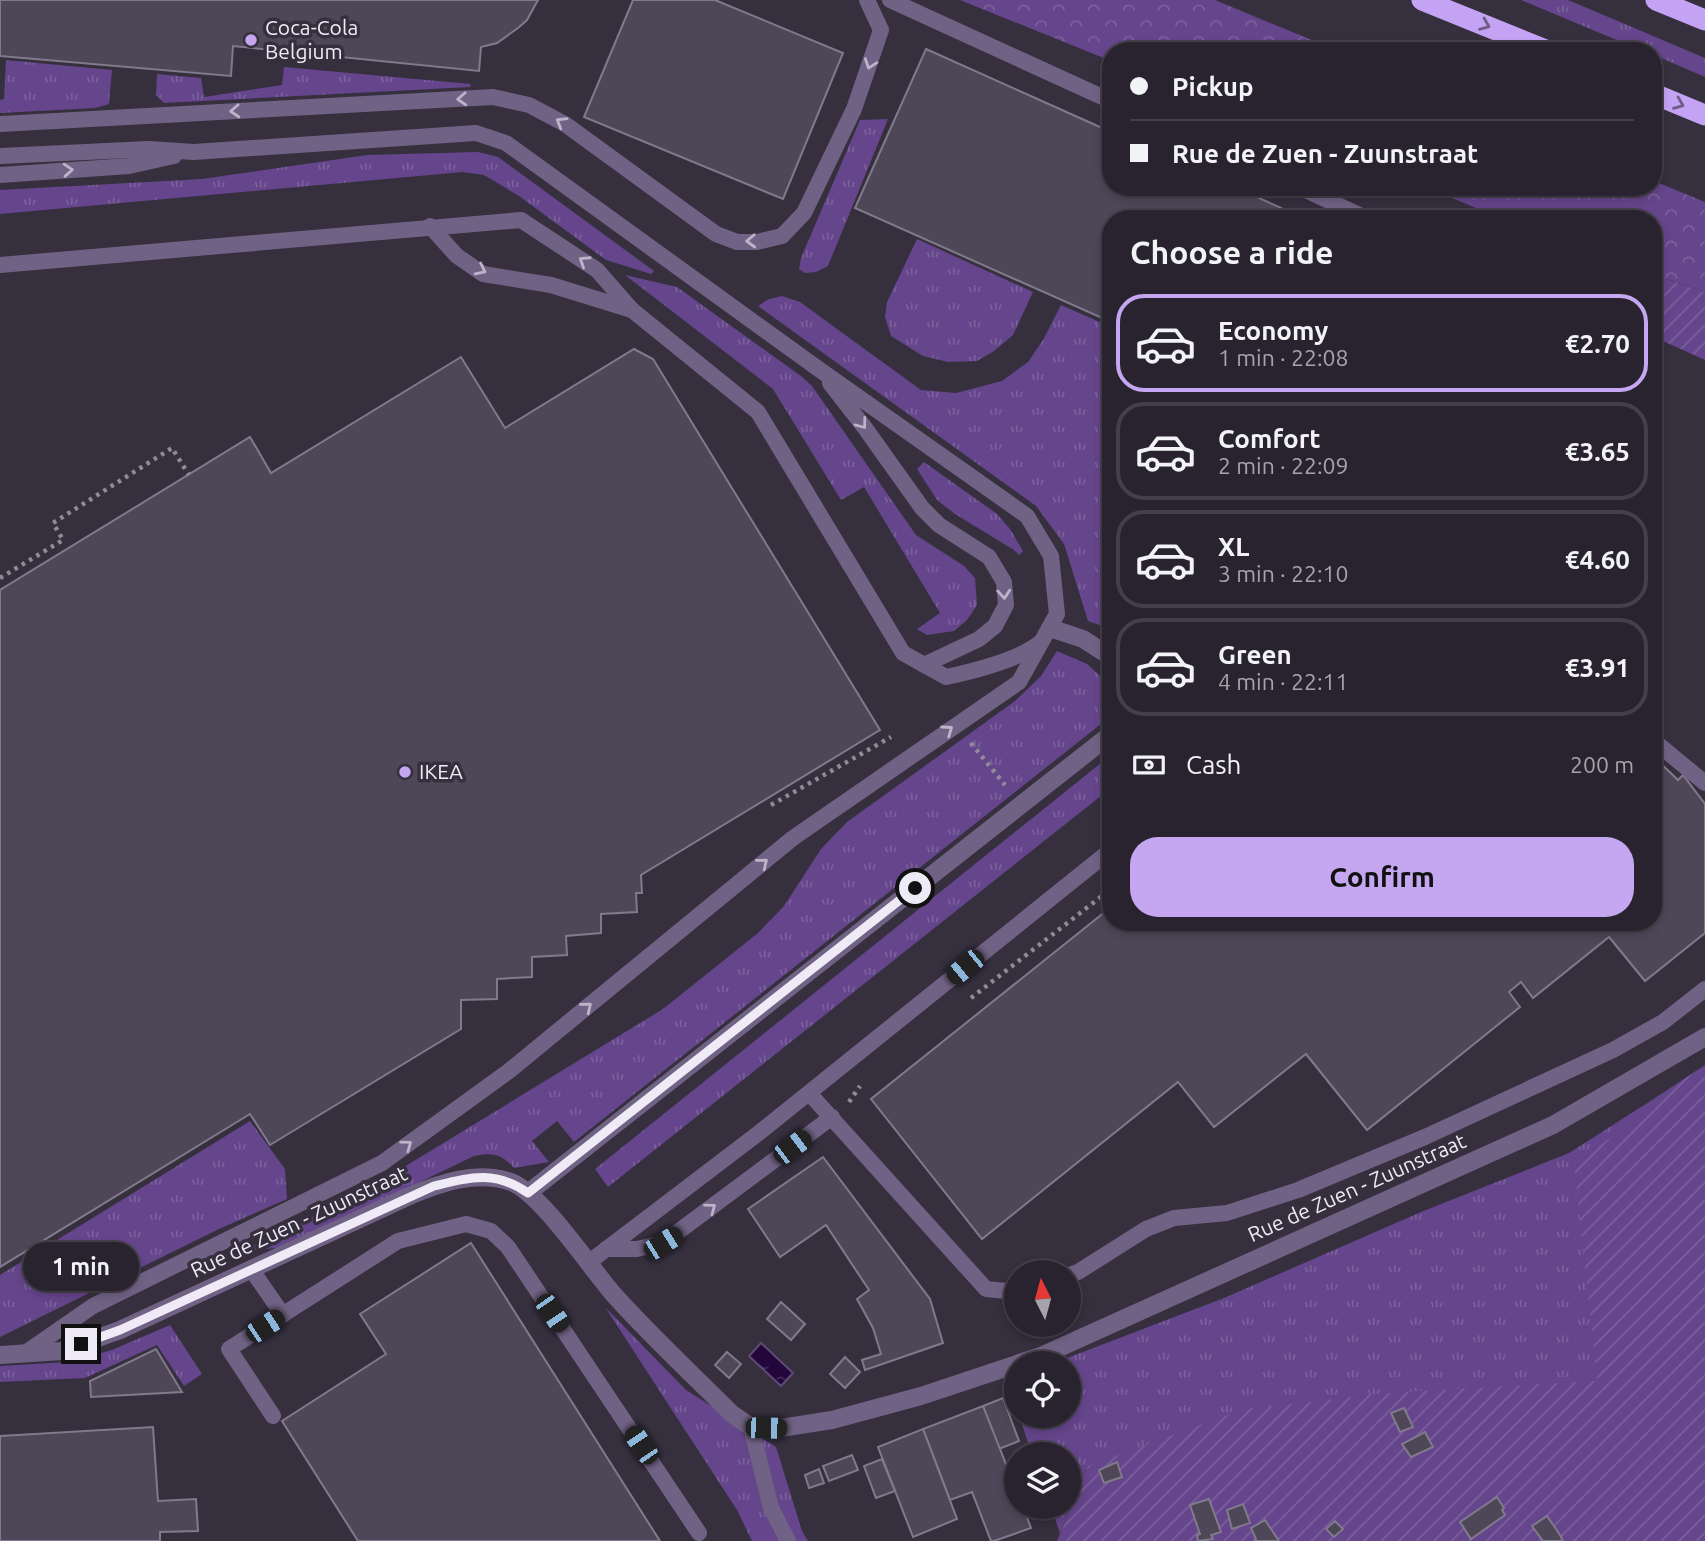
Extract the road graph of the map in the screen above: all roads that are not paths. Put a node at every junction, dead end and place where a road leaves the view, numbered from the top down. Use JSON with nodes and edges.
{"nodes":[{"id":1,"x":867,"y":0,"type":"edge"},
{"id":2,"x":890,"y":0,"type":"edge"},
{"id":3,"x":1422,"y":0,"type":"edge"},
{"id":4,"x":1656,"y":0,"type":"edge"},
{"id":5,"x":1705,"y":20,"type":"edge"},
{"id":6,"x":1526,"y":42,"type":"edge"},
{"id":7,"x":1102,"y":97,"type":"edge"},
{"id":8,"x":1662,"y":97,"type":"edge"},
{"id":9,"x":1705,"y":115,"type":"edge"},
{"id":10,"x":0,"y":124,"type":"edge"},
{"id":11,"x":194,"y":152,"type":"junction"},
{"id":12,"x":0,"y":156,"type":"edge"},
{"id":13,"x":0,"y":175,"type":"edge"},
{"id":14,"x":1318,"y":196,"type":"edge"},
{"id":15,"x":1349,"y":210,"type":"edge"},
{"id":16,"x":430,"y":226,"type":"junction"},
{"id":17,"x":0,"y":265,"type":"edge"},
{"id":18,"x":632,"y":310,"type":"junction"},
{"id":19,"x":820,"y":370,"type":"junction"},
{"id":20,"x":1047,"y":634,"type":"junction"},
{"id":21,"x":1102,"y":651,"type":"edge"},
{"id":22,"x":924,"y":665,"type":"junction"},
{"id":23,"x":1102,"y":741,"type":"edge"},
{"id":24,"x":1662,"y":748,"type":"edge"},
{"id":25,"x":1705,"y":783,"type":"edge"},
{"id":26,"x":1102,"y":857,"type":"edge"},
{"id":27,"x":1705,"y":989,"type":"edge"},
{"id":28,"x":1705,"y":1037,"type":"edge"},
{"id":29,"x":809,"y":1093,"type":"junction"},
{"id":30,"x":833,"y":1119,"type":"junction"},
{"id":31,"x":528,"y":1193,"type":"junction"},
{"id":32,"x":606,"y":1249,"type":"junction"},
{"id":33,"x":588,"y":1263,"type":"junction"},
{"id":34,"x":251,"y":1269,"type":"junction"},
{"id":35,"x":1082,"y":1269,"type":"edge"},
{"id":36,"x":1004,"y":1291,"type":"edge"},
{"id":37,"x":283,"y":1315,"type":"junction"},
{"id":38,"x":1052,"y":1351,"type":"edge"},
{"id":39,"x":25,"y":1353,"type":"junction"},
{"id":40,"x":0,"y":1354,"type":"edge"},
{"id":41,"x":1004,"y":1369,"type":"edge"},
{"id":42,"x":273,"y":1416,"type":"dead end"},
{"id":43,"x":751,"y":1427,"type":"junction"},
{"id":44,"x":699,"y":1533,"type":"dead end"},
{"id":45,"x":788,"y":1541,"type":"edge"}],
"edges":[{"from":1,"to":10,"type":"lane","one_way":true},
{"from":2,"to":7,"type":"lane"},
{"from":3,"to":6,"type":"highway","one_way":true},
{"from":4,"to":5,"type":"highway"},
{"from":8,"to":9,"type":"highway","one_way":true},
{"from":11,"to":12,"type":"lane"},
{"from":13,"to":11,"type":"lane","one_way":true},
{"from":11,"to":19,"type":"lane"},
{"from":14,"to":15,"type":"lane"},
{"from":16,"to":17,"type":"lane"},
{"from":16,"to":18,"type":"lane","one_way":true},
{"from":18,"to":16,"type":"lane","one_way":true},
{"from":18,"to":22,"type":"lane"},
{"from":19,"to":20,"type":"lane"},
{"from":19,"to":22,"type":"lane","one_way":true},
{"from":20,"to":21,"type":"street"},
{"from":20,"to":22,"type":"lane"},
{"from":39,"to":20,"type":"lane","one_way":true},
{"from":23,"to":31,"type":"street"},
{"from":24,"to":25,"type":"lane"},
{"from":26,"to":29,"type":"lane"},
{"from":27,"to":35,"type":"lane"},
{"from":28,"to":38,"type":"street","name":"Rue de Zuen - Zuunstraat"},
{"from":29,"to":30,"type":"lane"},
{"from":29,"to":32,"type":"lane"},
{"from":32,"to":30,"type":"lane","one_way":true},
{"from":30,"to":36,"type":"lane"},
{"from":31,"to":33,"type":"street","name":"Rue de Zuen - Zuunstraat"},
{"from":31,"to":34,"type":"street","name":"Rue de Zuen - Zuunstraat"},
{"from":32,"to":33,"type":"lane"},
{"from":33,"to":43,"type":"street","name":"Rue de Zuen - Zuunstraat"},
{"from":34,"to":37,"type":"lane"},
{"from":34,"to":39,"type":"street","name":"Rue de Zuen - Zuunstraat"},
{"from":37,"to":42,"type":"lane"},
{"from":37,"to":44,"type":"lane"},
{"from":39,"to":40,"type":"street","name":"Rue de Zuen - Zuunstraat"},
{"from":41,"to":43,"type":"street","name":"Rue de Zuen - Zuunstraat"},
{"from":43,"to":45,"type":"lane"}]}
